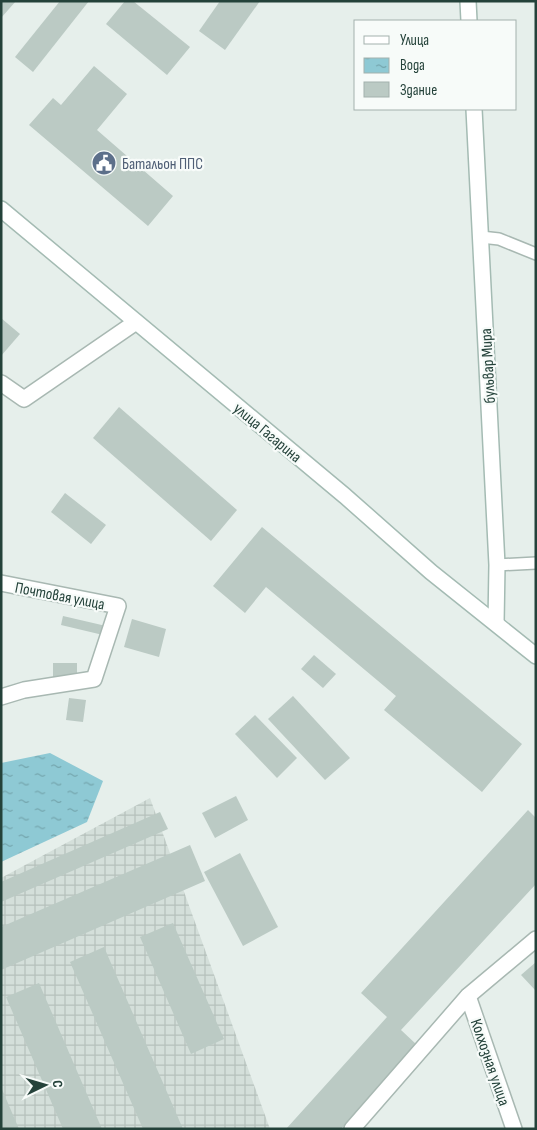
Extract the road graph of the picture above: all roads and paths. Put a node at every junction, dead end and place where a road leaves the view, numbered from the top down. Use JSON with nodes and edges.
{"nodes":[{"id":1,"x":468,"y":1,"type":"edge"},
{"id":2,"x":469,"y":20,"type":"edge"},
{"id":3,"x":474,"y":110,"type":"edge"},
{"id":4,"x":1,"y":209,"type":"edge"},
{"id":5,"x":481,"y":237,"type":"junction"},
{"id":6,"x":536,"y":254,"type":"edge"},
{"id":7,"x":136,"y":322,"type":"junction"},
{"id":8,"x":1,"y":384,"type":"edge"},
{"id":9,"x":536,"y":563,"type":"edge"},
{"id":10,"x":497,"y":566,"type":"junction"},
{"id":11,"x":1,"y":583,"type":"edge"},
{"id":12,"x":496,"y":623,"type":"junction"},
{"id":13,"x":536,"y":656,"type":"edge"},
{"id":14,"x":1,"y":697,"type":"edge"},
{"id":15,"x":536,"y":939,"type":"edge"},
{"id":16,"x":468,"y":996,"type":"junction"},
{"id":17,"x":352,"y":1129,"type":"edge"},
{"id":18,"x":514,"y":1129,"type":"edge"}],
"edges":[{"from":1,"to":2,"type":"main road"},
{"from":3,"to":5,"type":"main road","name":"бульвар Мира"},
{"from":4,"to":7,"type":"main road","name":"улица Гагарина"},
{"from":5,"to":6,"type":"lane"},
{"from":5,"to":10,"type":"main road","name":"бульвар Мира"},
{"from":7,"to":8,"type":"main road"},
{"from":7,"to":12,"type":"main road","name":"улица Гагарина"},
{"from":9,"to":10,"type":"lane"},
{"from":10,"to":12,"type":"main road","name":"бульвар Мира"},
{"from":11,"to":14,"type":"main road","name":"Почтовая улица"},
{"from":12,"to":13,"type":"main road","name":"улица Гагарина"},
{"from":15,"to":16,"type":"main road"},
{"from":16,"to":17,"type":"main road"},
{"from":16,"to":18,"type":"main road","name":"Колхозная улица"}]}
